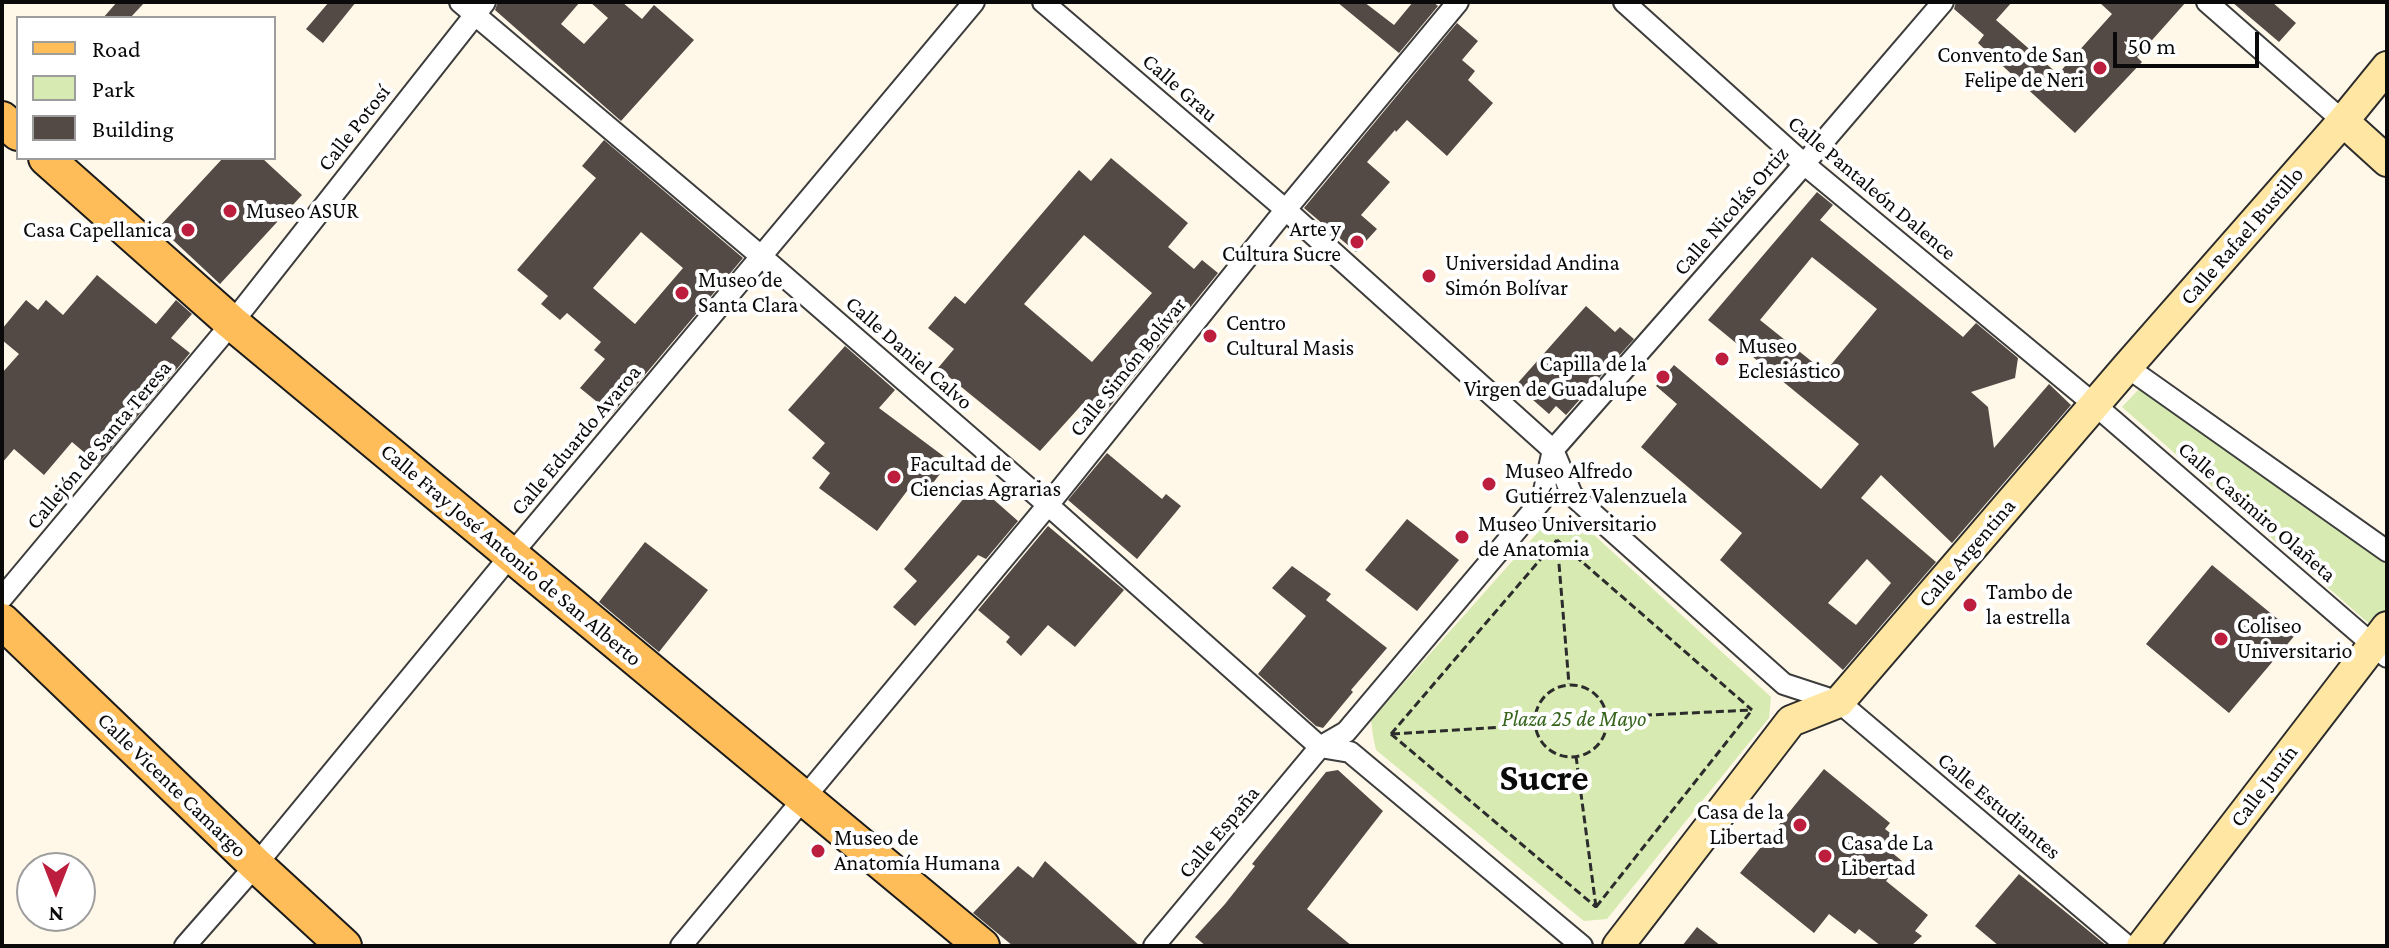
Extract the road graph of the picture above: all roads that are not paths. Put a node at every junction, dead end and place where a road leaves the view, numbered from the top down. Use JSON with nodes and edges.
{"nodes":[{"id":1,"x":974,"y":2,"type":"edge"},
{"id":2,"x":1043,"y":2,"type":"edge"},
{"id":3,"x":1458,"y":2,"type":"edge"},
{"id":4,"x":1624,"y":2,"type":"edge"},
{"id":5,"x":1943,"y":2,"type":"edge"},
{"id":6,"x":2207,"y":2,"type":"edge"},
{"id":7,"x":473,"y":6,"type":"edge"},
{"id":8,"x":2387,"y":67,"type":"edge"},
{"id":9,"x":2343,"y":121,"type":"junction"},
{"id":10,"x":48,"y":160,"type":"edge"},
{"id":11,"x":2387,"y":161,"type":"edge"},
{"id":12,"x":1804,"y":164,"type":"junction"},
{"id":13,"x":1286,"y":210,"type":"junction"},
{"id":14,"x":762,"y":257,"type":"junction"},
{"id":15,"x":232,"y":323,"type":"junction"},
{"id":16,"x":2127,"y":367,"type":"junction"},
{"id":17,"x":2095,"y":405,"type":"junction"},
{"id":18,"x":1553,"y":450,"type":"junction"},
{"id":19,"x":1048,"y":505,"type":"junction"},
{"id":20,"x":2387,"y":551,"type":"edge"},
{"id":21,"x":511,"y":555,"type":"junction"},
{"id":22,"x":2,"y":598,"type":"edge"},
{"id":23,"x":2,"y":621,"type":"edge"},
{"id":24,"x":2382,"y":643,"type":"edge"},
{"id":25,"x":1839,"y":702,"type":"junction"},
{"id":26,"x":1320,"y":747,"type":"junction"},
{"id":27,"x":805,"y":799,"type":"junction"},
{"id":28,"x":256,"y":865,"type":"junction"},
{"id":29,"x":185,"y":946,"type":"edge"},
{"id":30,"x":344,"y":946,"type":"edge"},
{"id":31,"x":681,"y":946,"type":"edge"},
{"id":32,"x":982,"y":946,"type":"edge"},
{"id":33,"x":1154,"y":946,"type":"edge"},
{"id":34,"x":1582,"y":946,"type":"edge"},
{"id":35,"x":1618,"y":946,"type":"edge"},
{"id":36,"x":2127,"y":946,"type":"edge"},
{"id":37,"x":2142,"y":946,"type":"edge"}],
"edges":[{"from":1,"to":14,"type":"street","name":"Calle Eduardo Avaroa"},
{"from":2,"to":13,"type":"street","name":"Calle Grau"},
{"from":3,"to":13,"type":"street","name":"Calle Simón Bolívar"},
{"from":4,"to":12,"type":"street","name":"Calle Pantaleón Dalence"},
{"from":5,"to":12,"type":"street","name":"Calle Nicolás Ortiz"},
{"from":6,"to":9,"type":"street"},
{"from":7,"to":14,"type":"street","name":"Calle Daniel Calvo"},
{"from":7,"to":15,"type":"street","name":"Calle Potosí"},
{"from":8,"to":9,"type":"main road","name":"Calle Rafael Bustillo"},
{"from":9,"to":11,"type":"main road"},
{"from":9,"to":16,"type":"main road","name":"Calle Rafael Bustillo"},
{"from":10,"to":15,"type":"main road","name":"Calle Fray José Antonio de San Alberto"},
{"from":12,"to":17,"type":"street","name":"Calle Pantaleón Dalence"},
{"from":12,"to":18,"type":"street","name":"Calle Nicolás Ortiz"},
{"from":13,"to":18,"type":"street","name":"Calle Grau"},
{"from":13,"to":19,"type":"street","name":"Calle Simón Bolívar"},
{"from":14,"to":19,"type":"street","name":"Calle Daniel Calvo"},
{"from":14,"to":21,"type":"street","name":"Calle Eduardo Avaroa"},
{"from":15,"to":21,"type":"main road","name":"Calle Fray José Antonio de San Alberto"},
{"from":15,"to":22,"type":"street","name":"Callejón de Santa Teresa"},
{"from":16,"to":17,"type":"main road","name":"Calle Rafael Bustillo"},
{"from":16,"to":20,"type":"street","name":"Calle Casimiro Olañeta"},
{"from":17,"to":24,"type":"street","name":"Calle Casimiro Olañeta"},
{"from":17,"to":25,"type":"main road","name":"Calle Argentina"},
{"from":18,"to":25,"type":"street"},
{"from":18,"to":26,"type":"street"},
{"from":19,"to":26,"type":"street","name":"Calle Daniel Calvo"},
{"from":19,"to":27,"type":"street","name":"Calle Simón Bolívar"},
{"from":21,"to":27,"type":"main road","name":"Calle Fray José Antonio de San Alberto"},
{"from":21,"to":28,"type":"street","name":"Calle Eduardo Avaroa"},
{"from":23,"to":28,"type":"main road","name":"Calle Vicente Camargo"},
{"from":24,"to":37,"type":"main road","name":"Calle Junín"},
{"from":25,"to":35,"type":"main road"},
{"from":25,"to":36,"type":"street","name":"Calle Estudiantes"},
{"from":26,"to":33,"type":"street","name":"Calle España"},
{"from":26,"to":34,"type":"street"},
{"from":27,"to":31,"type":"street","name":"Calle Simón Bolívar"},
{"from":27,"to":32,"type":"main road","name":"Calle Fray José Antonio de San Alberto"},
{"from":28,"to":29,"type":"street","name":"Calle Eduardo Avaroa"},
{"from":28,"to":30,"type":"main road","name":"Calle Vicente Camargo"}]}
